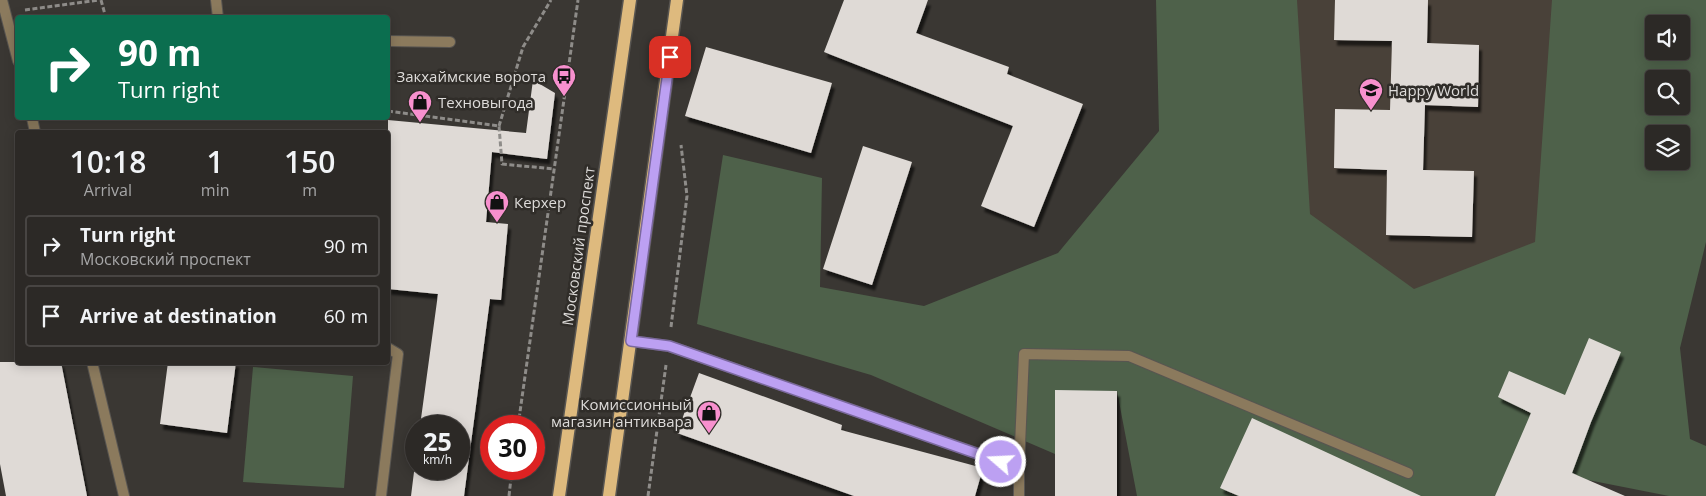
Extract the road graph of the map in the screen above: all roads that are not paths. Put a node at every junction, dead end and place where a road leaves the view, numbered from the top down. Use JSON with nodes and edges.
{"nodes":[{"id":1,"x":2,"y":0,"type":"edge"},
{"id":2,"x":216,"y":0,"type":"edge"},
{"id":3,"x":630,"y":0,"type":"edge"},
{"id":4,"x":677,"y":0,"type":"edge"},
{"id":5,"x":218,"y":15,"type":"edge"},
{"id":6,"x":390,"y":41,"type":"edge"},
{"id":7,"x":450,"y":42,"type":"dead end"},
{"id":8,"x":15,"y":50,"type":"edge"},
{"id":9,"x":631,"y":341,"type":"junction"},
{"id":10,"x":390,"y":349,"type":"edge"},
{"id":11,"x":93,"y":365,"type":"edge"},
{"id":12,"x":1019,"y":468,"type":"junction"},
{"id":13,"x":1408,"y":474,"type":"dead end"},
{"id":14,"x":124,"y":496,"type":"edge"},
{"id":15,"x":381,"y":496,"type":"edge"},
{"id":16,"x":560,"y":496,"type":"edge"},
{"id":17,"x":609,"y":496,"type":"edge"},
{"id":18,"x":1019,"y":496,"type":"edge"}],
"edges":[{"from":1,"to":8,"type":"street"},
{"from":2,"to":5,"type":"street"},
{"from":3,"to":16,"type":"main road","name":"Московский проспект"},
{"from":4,"to":9,"type":"main road"},
{"from":6,"to":7,"type":"street"},
{"from":9,"to":12,"type":"street"},
{"from":9,"to":17,"type":"main road"},
{"from":10,"to":15,"type":"street"},
{"from":11,"to":14,"type":"street"},
{"from":12,"to":13,"type":"street"},
{"from":12,"to":18,"type":"street"}]}
